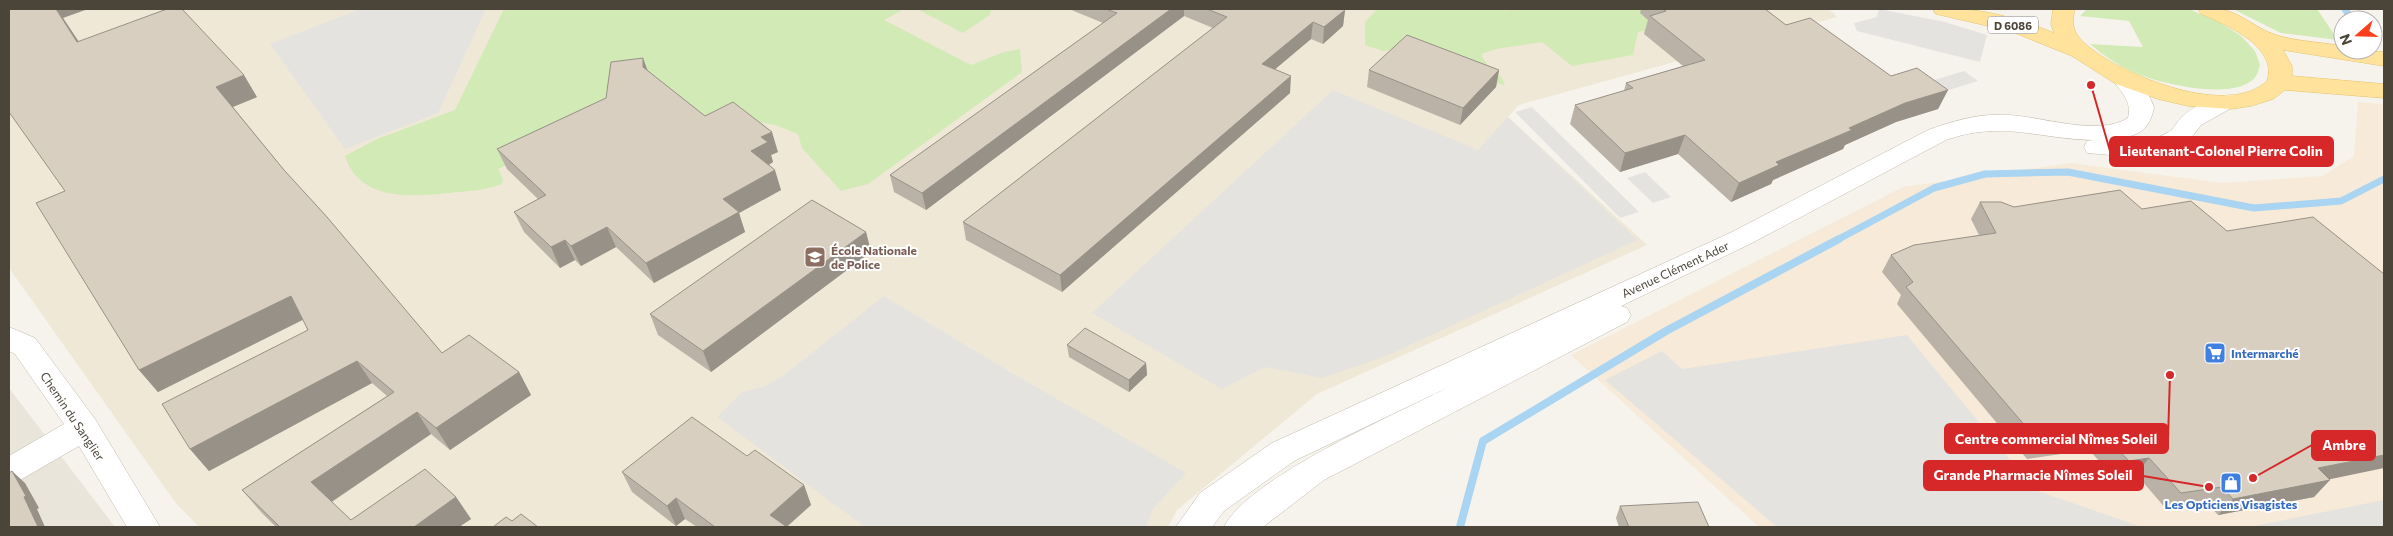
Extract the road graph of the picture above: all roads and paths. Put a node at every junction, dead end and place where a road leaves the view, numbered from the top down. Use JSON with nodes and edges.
{"nodes":[{"id":1,"x":1944,"y":9,"type":"edge"},
{"id":2,"x":2064,"y":9,"type":"edge"},
{"id":3,"x":2209,"y":9,"type":"edge"},
{"id":4,"x":2258,"y":36,"type":"junction"},
{"id":5,"x":2079,"y":51,"type":"junction"},
{"id":6,"x":2384,"y":59,"type":"edge"},
{"id":7,"x":2124,"y":79,"type":"junction"},
{"id":8,"x":2279,"y":82,"type":"junction"},
{"id":9,"x":2384,"y":92,"type":"edge"},
{"id":10,"x":2227,"y":101,"type":"junction"},
{"id":11,"x":9,"y":338,"type":"edge"},
{"id":12,"x":84,"y":428,"type":"junction"},
{"id":13,"x":9,"y":471,"type":"edge"},
{"id":14,"x":144,"y":527,"type":"edge"},
{"id":15,"x":1193,"y":527,"type":"edge"},
{"id":16,"x":1241,"y":527,"type":"edge"}],
"edges":[{"from":1,"to":5,"type":"main road","number":"D 6086"},
{"from":2,"to":5,"type":"main road"},
{"from":3,"to":4,"type":"main road"},
{"from":4,"to":6,"type":"main road"},
{"from":4,"to":8,"type":"main road"},
{"from":5,"to":7,"type":"main road"},
{"from":7,"to":10,"type":"main road"},
{"from":7,"to":15,"type":"street","name":"Avenue Clément Ader"},
{"from":8,"to":9,"type":"main road"},
{"from":8,"to":10,"type":"main road"},
{"from":10,"to":16,"type":"street","name":"Avenue Clément Ader"},
{"from":11,"to":12,"type":"street","name":"Chemin du Sanglier"},
{"from":12,"to":13,"type":"street"},
{"from":12,"to":14,"type":"street","name":"Chemin du Sanglier"}]}
